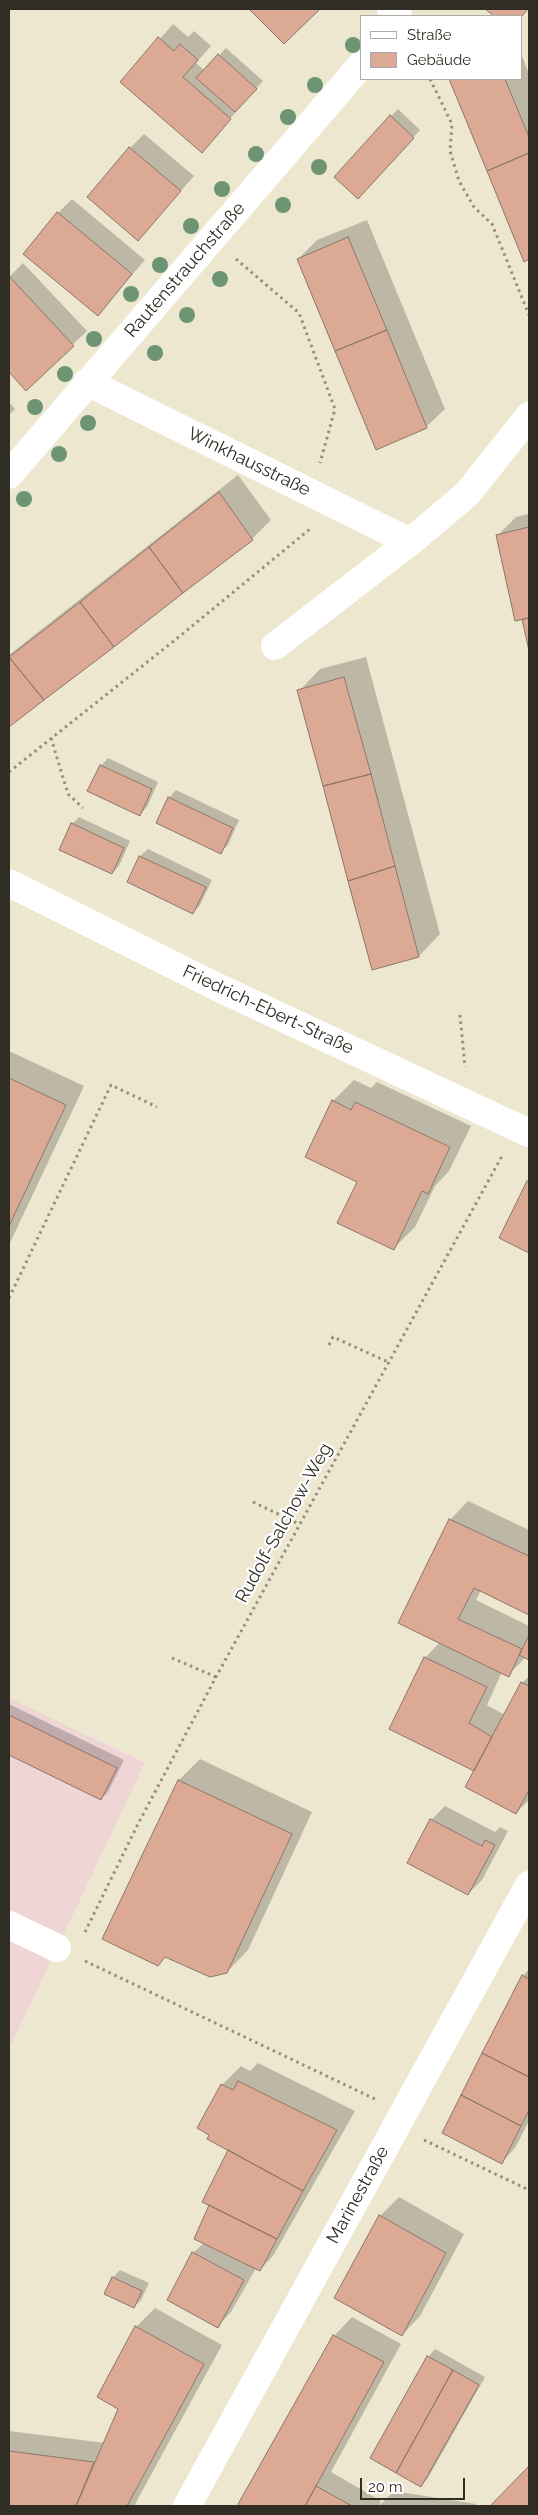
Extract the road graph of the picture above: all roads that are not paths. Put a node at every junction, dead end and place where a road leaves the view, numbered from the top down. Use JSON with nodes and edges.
{"nodes":[{"id":1,"x":360,"y":66,"type":"edge"},
{"id":2,"x":87,"y":382,"type":"junction"},
{"id":3,"x":529,"y":416,"type":"edge"},
{"id":4,"x":9,"y":475,"type":"edge"},
{"id":5,"x":410,"y":542,"type":"junction"},
{"id":6,"x":275,"y":646,"type":"dead end"},
{"id":7,"x":9,"y":883,"type":"edge"},
{"id":8,"x":524,"y":1130,"type":"edge"},
{"id":9,"x":529,"y":1885,"type":"edge"},
{"id":10,"x":9,"y":1925,"type":"edge"},
{"id":11,"x":66,"y":1952,"type":"road end"},
{"id":12,"x":187,"y":2506,"type":"edge"}],
"edges":[{"from":1,"to":2,"type":"street","name":"Rautenstrauchstraße"},
{"from":2,"to":4,"type":"street","name":"Rautenstrauchstraße"},
{"from":2,"to":5,"type":"street","name":"Winkhausstraße"},
{"from":3,"to":5,"type":"street"},
{"from":5,"to":6,"type":"street"},
{"from":7,"to":8,"type":"street","name":"Friedrich-Ebert-Straße"},
{"from":9,"to":12,"type":"street","name":"Marinestraße"},
{"from":10,"to":11,"type":"street"}]}
